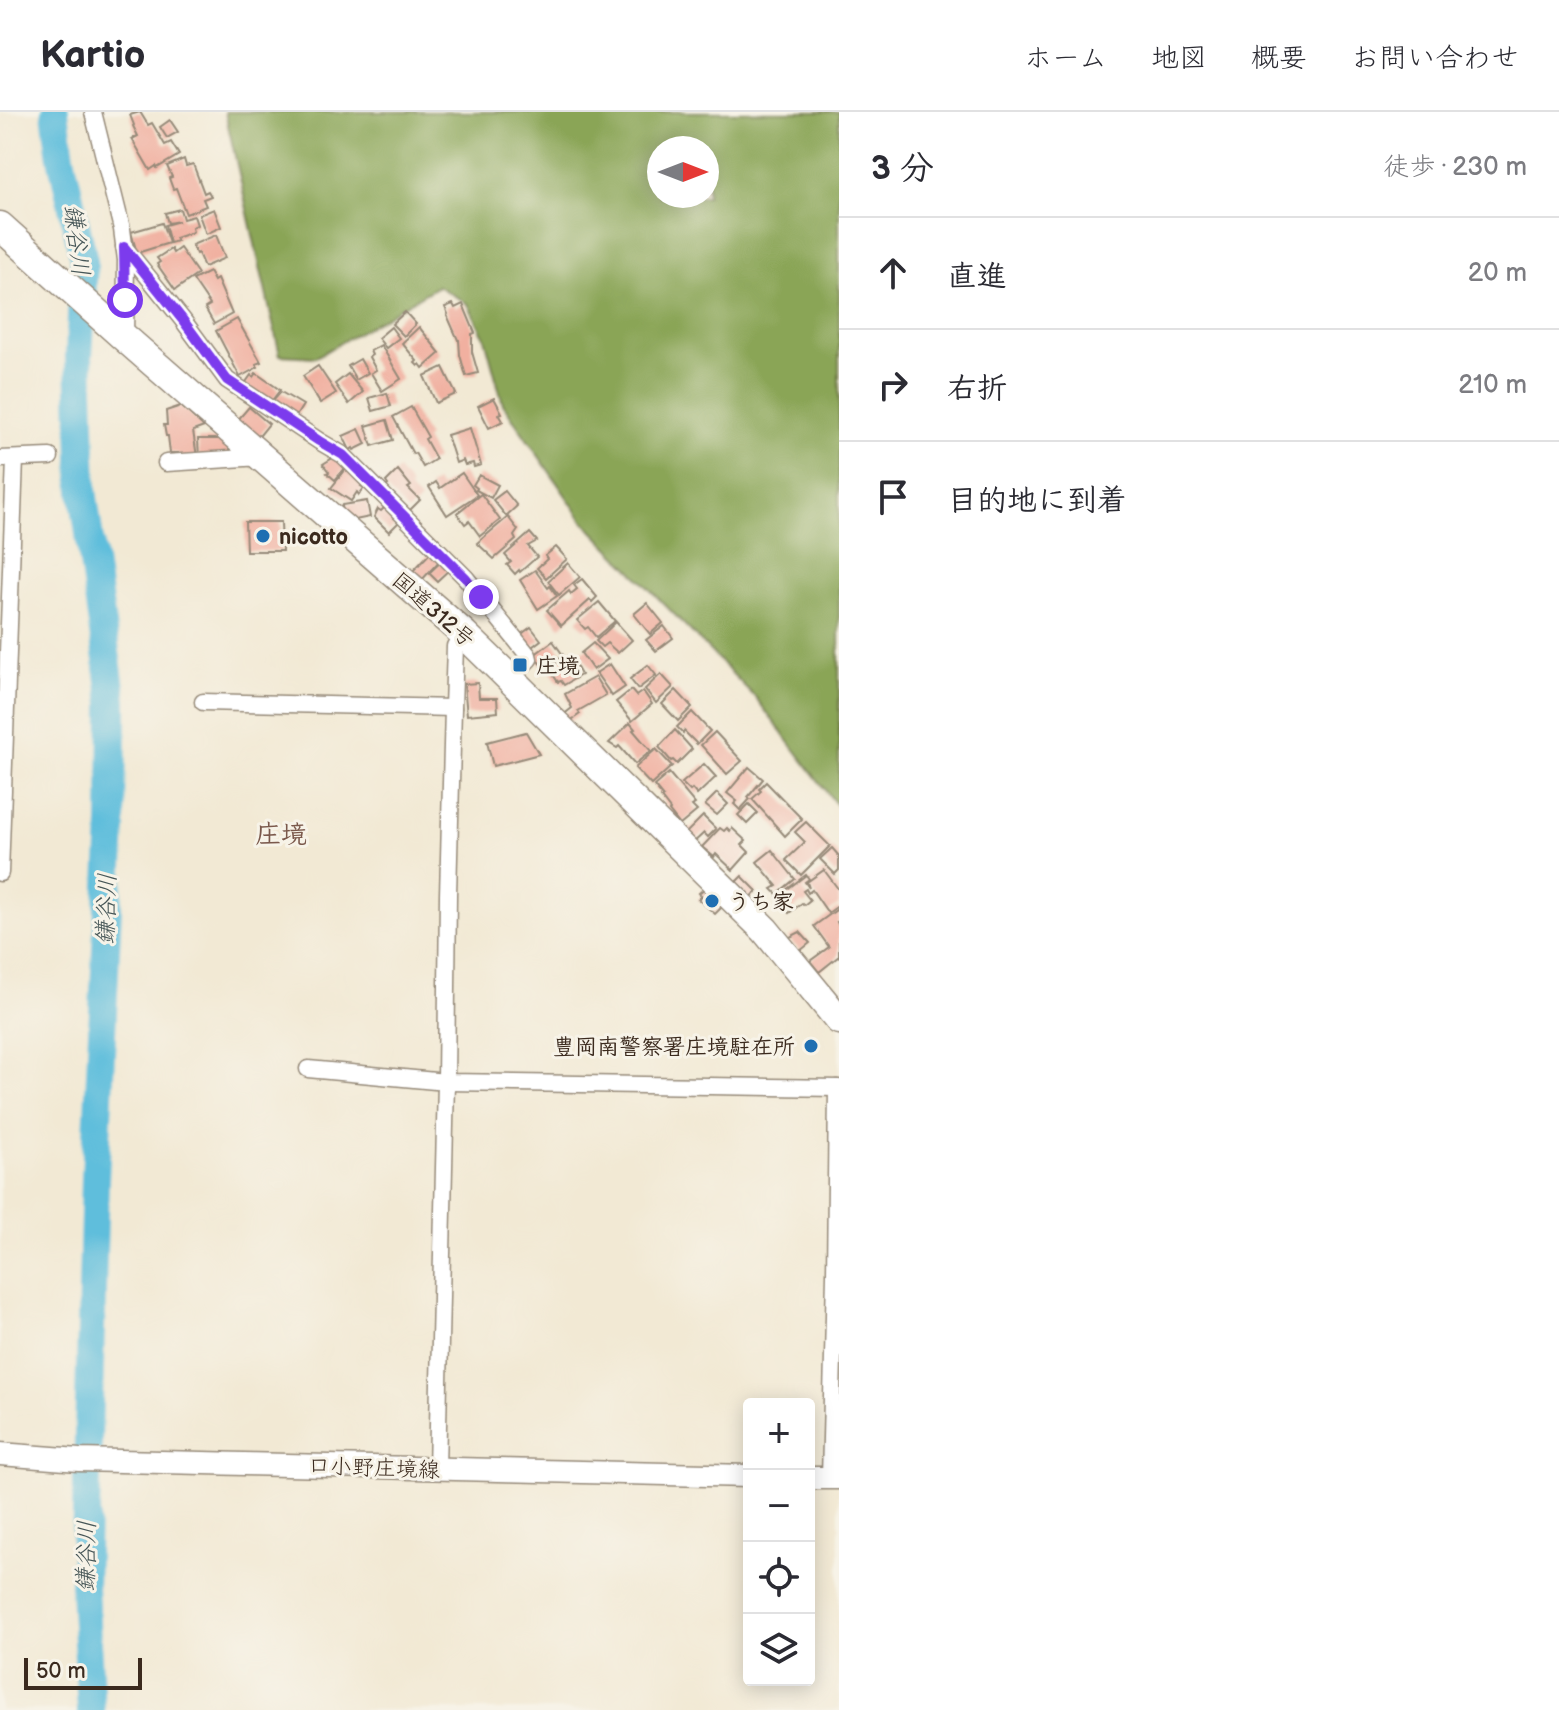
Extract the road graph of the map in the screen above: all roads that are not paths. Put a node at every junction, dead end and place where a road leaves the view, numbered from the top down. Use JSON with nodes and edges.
{"nodes":[{"id":1,"x":93,"y":112,"type":"edge"},
{"id":2,"x":0,"y":226,"type":"edge"},
{"id":3,"x":124,"y":247,"type":"junction"},
{"id":4,"x":121,"y":334,"type":"junction"},
{"id":5,"x":50,"y":457,"type":"dead end"},
{"id":6,"x":261,"y":457,"type":"junction"},
{"id":7,"x":7,"y":459,"type":"edge"},
{"id":8,"x":166,"y":463,"type":"dead end"},
{"id":9,"x":464,"y":634,"type":"junction"},
{"id":10,"x":510,"y":678,"type":"junction"},
{"id":11,"x":203,"y":702,"type":"dead end"},
{"id":12,"x":453,"y":708,"type":"junction"},
{"id":13,"x":0,"y":873,"type":"edge"},
{"id":14,"x":837,"y":1016,"type":"edge"},
{"id":15,"x":308,"y":1069,"type":"dead end"},
{"id":16,"x":446,"y":1082,"type":"junction"},
{"id":17,"x":838,"y":1088,"type":"edge"},
{"id":18,"x":0,"y":1454,"type":"edge"},
{"id":19,"x":437,"y":1469,"type":"junction"},
{"id":20,"x":743,"y":1476,"type":"edge"},
{"id":21,"x":826,"y":1478,"type":"edge"}],
"edges":[{"from":1,"to":3,"type":"street"},
{"from":2,"to":4,"type":"highway","name":"国道312号"},
{"from":3,"to":4,"type":"street"},
{"from":3,"to":10,"type":"street"},
{"from":4,"to":6,"type":"highway","name":"国道312号"},
{"from":5,"to":7,"type":"street"},
{"from":6,"to":8,"type":"street"},
{"from":6,"to":9,"type":"highway","name":"国道312号"},
{"from":7,"to":13,"type":"street"},
{"from":9,"to":10,"type":"highway","name":"国道312号"},
{"from":9,"to":12,"type":"street"},
{"from":10,"to":14,"type":"highway","name":"国道312号"},
{"from":11,"to":12,"type":"street"},
{"from":12,"to":16,"type":"street"},
{"from":15,"to":16,"type":"street"},
{"from":16,"to":17,"type":"street"},
{"from":16,"to":19,"type":"street"},
{"from":17,"to":21,"type":"street"},
{"from":18,"to":19,"type":"main road","name":"口小野庄境線"},
{"from":19,"to":20,"type":"main road","name":"口小野庄境線"}]}
